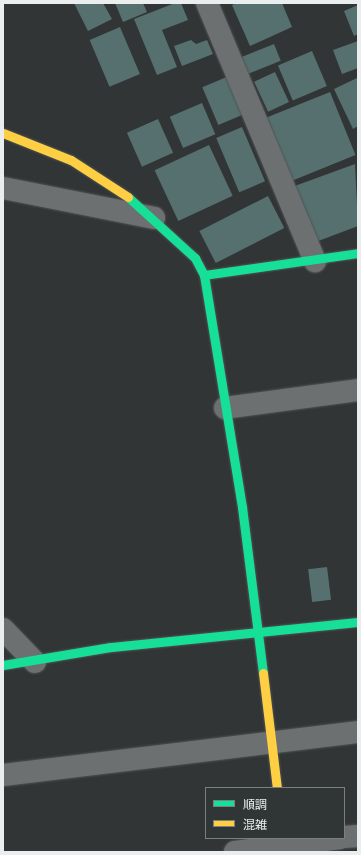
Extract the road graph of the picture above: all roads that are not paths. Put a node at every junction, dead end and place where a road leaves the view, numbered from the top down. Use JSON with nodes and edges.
{"nodes":[{"id":1,"x":207,"y":3,"type":"edge"},
{"id":2,"x":3,"y":133,"type":"edge"},
{"id":3,"x":3,"y":188,"type":"edge"},
{"id":4,"x":154,"y":218,"type":"junction"},
{"id":5,"x":358,"y":253,"type":"edge"},
{"id":6,"x":315,"y":261,"type":"junction"},
{"id":7,"x":204,"y":275,"type":"junction"},
{"id":8,"x":358,"y":390,"type":"edge"},
{"id":9,"x":225,"y":408,"type":"junction"},
{"id":10,"x":358,"y":622,"type":"edge"},
{"id":11,"x":3,"y":629,"type":"edge"},
{"id":12,"x":258,"y":634,"type":"junction"},
{"id":13,"x":35,"y":662,"type":"junction"},
{"id":14,"x":3,"y":665,"type":"edge"},
{"id":15,"x":358,"y":732,"type":"edge"},
{"id":16,"x":272,"y":741,"type":"junction"},
{"id":17,"x":3,"y":775,"type":"edge"},
{"id":18,"x":277,"y":787,"type":"edge"},
{"id":19,"x":358,"y":836,"type":"edge"},
{"id":20,"x":345,"y":837,"type":"edge"},
{"id":21,"x":332,"y":839,"type":"edge"},
{"id":22,"x":284,"y":845,"type":"edge"},
{"id":23,"x":235,"y":852,"type":"edge"}],
"edges":[{"from":1,"to":6,"type":"street"},
{"from":2,"to":4,"type":"street"},
{"from":3,"to":4,"type":"street"},
{"from":4,"to":7,"type":"street"},
{"from":5,"to":6,"type":"street"},
{"from":6,"to":7,"type":"street"},
{"from":7,"to":9,"type":"street"},
{"from":8,"to":9,"type":"street"},
{"from":9,"to":12,"type":"street"},
{"from":10,"to":12,"type":"street"},
{"from":11,"to":13,"type":"street"},
{"from":12,"to":13,"type":"street"},
{"from":12,"to":16,"type":"street"},
{"from":13,"to":14,"type":"street"},
{"from":15,"to":16,"type":"street"},
{"from":16,"to":17,"type":"street"},
{"from":16,"to":18,"type":"street"},
{"from":19,"to":20,"type":"street"},
{"from":21,"to":22,"type":"street"},
{"from":22,"to":23,"type":"street"}]}
